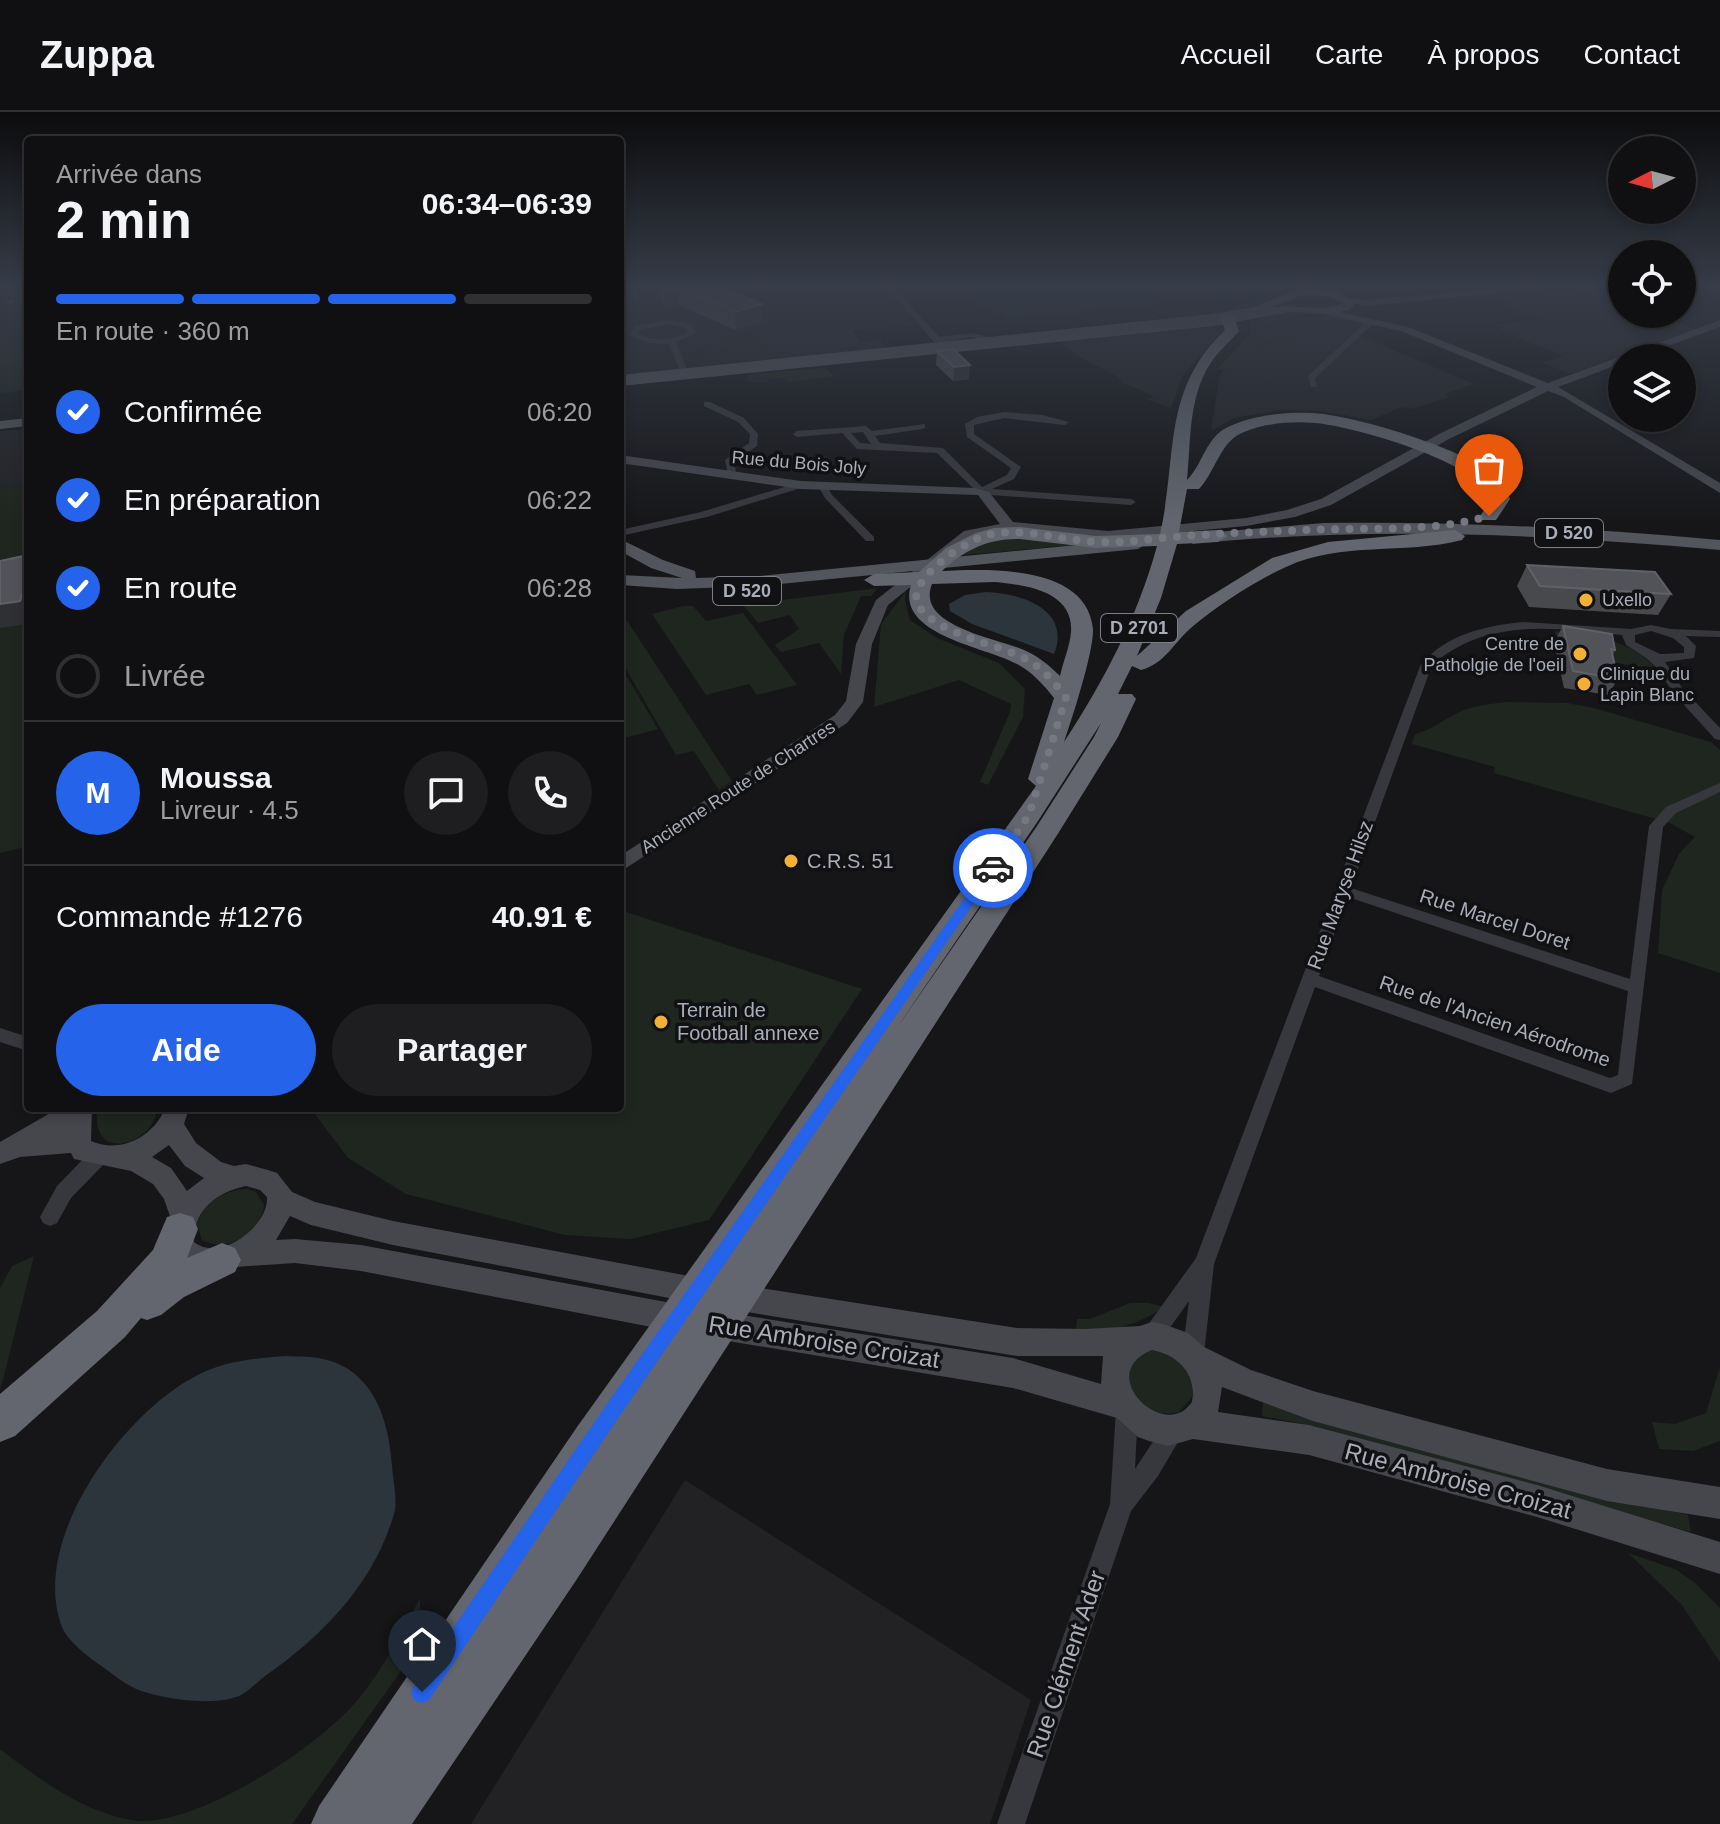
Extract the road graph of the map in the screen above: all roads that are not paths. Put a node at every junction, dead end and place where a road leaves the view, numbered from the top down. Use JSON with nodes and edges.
{"nodes":[{"id":1,"x":676,"y":365,"type":"edge"},
{"id":2,"x":771,"y":365,"type":"edge"},
{"id":3,"x":1202,"y":365,"type":"edge"},
{"id":4,"x":1212,"y":365,"type":"edge"},
{"id":5,"x":1325,"y":365,"type":"edge"},
{"id":6,"x":1492,"y":365,"type":"edge"},
{"id":7,"x":1606,"y":365,"type":"edge"},
{"id":8,"x":679,"y":374,"type":"junction"},
{"id":9,"x":624,"y":381,"type":"edge"},
{"id":10,"x":1314,"y":385,"type":"dead end"},
{"id":11,"x":1547,"y":388,"type":"junction"},
{"id":12,"x":707,"y":404,"type":"dead end"},
{"id":13,"x":1065,"y":422,"type":"dead end"},
{"id":14,"x":24,"y":424,"type":"edge"},
{"id":15,"x":0,"y":426,"type":"edge"},
{"id":16,"x":922,"y":426,"type":"dead end"},
{"id":17,"x":845,"y":431,"type":"junction"},
{"id":18,"x":797,"y":434,"type":"dead end"},
{"id":19,"x":870,"y":434,"type":"junction"},
{"id":20,"x":884,"y":447,"type":"junction"},
{"id":21,"x":624,"y":460,"type":"edge"},
{"id":22,"x":733,"y":476,"type":"junction"},
{"id":23,"x":1714,"y":480,"type":"edge"},
{"id":24,"x":801,"y":485,"type":"junction"},
{"id":25,"x":1193,"y":485,"type":"junction"},
{"id":26,"x":823,"y":486,"type":"junction"},
{"id":27,"x":1720,"y":489,"type":"edge"},
{"id":28,"x":982,"y":492,"type":"junction"},
{"id":29,"x":1131,"y":502,"type":"dead end"},
{"id":30,"x":1489,"y":516,"type":"junction"},
{"id":31,"x":1008,"y":525,"type":"junction"},
{"id":32,"x":1418,"y":528,"type":"junction"},
{"id":33,"x":1720,"y":530,"type":"edge"},
{"id":34,"x":624,"y":532,"type":"edge"},
{"id":35,"x":1217,"y":535,"type":"junction"},
{"id":36,"x":1455,"y":536,"type":"junction"},
{"id":37,"x":870,"y":539,"type":"dead end"},
{"id":38,"x":1573,"y":541,"type":"junction"},
{"id":39,"x":1130,"y":543,"type":"junction"},
{"id":40,"x":1720,"y":545,"type":"edge"},
{"id":41,"x":624,"y":546,"type":"edge"},
{"id":42,"x":1720,"y":552,"type":"edge"},
{"id":43,"x":1720,"y":560,"type":"edge"},
{"id":44,"x":963,"y":569,"type":"junction"},
{"id":45,"x":879,"y":575,"type":"junction"},
{"id":46,"x":624,"y":580,"type":"edge"},
{"id":47,"x":760,"y":581,"type":"junction"},
{"id":48,"x":624,"y":589,"type":"edge"},
{"id":49,"x":1564,"y":627,"type":"junction"},
{"id":50,"x":1631,"y":632,"type":"junction"},
{"id":51,"x":1669,"y":632,"type":"junction"},
{"id":52,"x":1720,"y":636,"type":"edge"},
{"id":53,"x":1635,"y":647,"type":"junction"},
{"id":54,"x":1687,"y":652,"type":"junction"},
{"id":55,"x":1650,"y":655,"type":"junction"},
{"id":56,"x":1141,"y":663,"type":"junction"},
{"id":57,"x":1685,"y":697,"type":"junction"},
{"id":58,"x":1066,"y":698,"type":"junction"},
{"id":59,"x":1720,"y":736,"type":"edge"},
{"id":60,"x":1720,"y":787,"type":"edge"},
{"id":61,"x":1029,"y":815,"type":"junction"},
{"id":62,"x":624,"y":862,"type":"edge"},
{"id":63,"x":1342,"y":890,"type":"junction"},
{"id":64,"x":1309,"y":979,"type":"junction"},
{"id":65,"x":1635,"y":987,"type":"junction"},
{"id":66,"x":0,"y":1035,"type":"edge"},
{"id":67,"x":24,"y":1043,"type":"edge"},
{"id":68,"x":73,"y":1112,"type":"edge"},
{"id":69,"x":82,"y":1112,"type":"edge"},
{"id":70,"x":176,"y":1114,"type":"edge"},
{"id":71,"x":10,"y":1149,"type":"edge"},
{"id":72,"x":99,"y":1152,"type":"junction"},
{"id":73,"x":232,"y":1177,"type":"junction"},
{"id":74,"x":281,"y":1199,"type":"junction"},
{"id":75,"x":50,"y":1217,"type":"dead end"},
{"id":76,"x":181,"y":1223,"type":"junction"},
{"id":77,"x":230,"y":1257,"type":"junction"},
{"id":78,"x":1204,"y":1264,"type":"junction"},
{"id":79,"x":111,"y":1324,"type":"junction"},
{"id":80,"x":1144,"y":1337,"type":"junction"},
{"id":81,"x":1195,"y":1356,"type":"junction"},
{"id":82,"x":1125,"y":1407,"type":"junction"},
{"id":83,"x":0,"y":1421,"type":"edge"},
{"id":84,"x":1183,"y":1427,"type":"junction"},
{"id":85,"x":1720,"y":1503,"type":"edge"},
{"id":86,"x":1122,"y":1504,"type":"junction"},
{"id":87,"x":1720,"y":1558,"type":"edge"},
{"id":88,"x":444,"y":1732,"type":"junction"},
{"id":89,"x":337,"y":1824,"type":"edge"},
{"id":90,"x":382,"y":1824,"type":"edge"},
{"id":91,"x":403,"y":1824,"type":"edge"},
{"id":92,"x":1011,"y":1824,"type":"edge"}],
"edges":[{"from":1,"to":8,"type":"street"},
{"from":2,"to":8,"type":"main road"},
{"from":3,"to":61,"type":"highway","number":"D 2701"},
{"from":4,"to":25,"type":"highway","number":"D 2701"},
{"from":5,"to":10,"type":"street"},
{"from":6,"to":11,"type":"main road"},
{"from":7,"to":11,"type":"main road"},
{"from":8,"to":9,"type":"main road"},
{"from":11,"to":23,"type":"main road"},
{"from":11,"to":35,"type":"main road"},
{"from":12,"to":22,"type":"street"},
{"from":13,"to":28,"type":"street"},
{"from":14,"to":15,"type":"main road"},
{"from":16,"to":19,"type":"street"},
{"from":17,"to":18,"type":"street"},
{"from":17,"to":19,"type":"street"},
{"from":17,"to":20,"type":"street"},
{"from":19,"to":20,"type":"street"},
{"from":20,"to":28,"type":"street"},
{"from":21,"to":22,"type":"main road","name":"Rue du Bois Joly"},
{"from":22,"to":24,"type":"main road","name":"Rue du Bois Joly"},
{"from":23,"to":27,"type":"main road"},
{"from":24,"to":26,"type":"main road","name":"Rue du Bois Joly"},
{"from":24,"to":34,"type":"street"},
{"from":25,"to":30,"type":"highway"},
{"from":25,"to":56,"type":"highway","number":"D 2701"},
{"from":26,"to":28,"type":"main road","name":"Rue du Bois Joly"},
{"from":26,"to":37,"type":"street"},
{"from":28,"to":29,"type":"street"},
{"from":28,"to":31,"type":"main road"},
{"from":30,"to":32,"type":"main road"},
{"from":30,"to":33,"type":"main road"},
{"from":31,"to":39,"type":"main road","name":"Ancienne Route de Chartres"},
{"from":31,"to":62,"type":"main road","name":"Ancienne Route de Chartres"},
{"from":32,"to":35,"type":"main road","number":"D 520"},
{"from":32,"to":40,"type":"main road","number":"D 520"},
{"from":35,"to":36,"type":"main road","number":"D 520"},
{"from":35,"to":39,"type":"highway"},
{"from":36,"to":38,"type":"main road","number":"D 520"},
{"from":36,"to":56,"type":"highway"},
{"from":38,"to":42,"type":"main road","number":"D 520"},
{"from":38,"to":43,"type":"main road"},
{"from":39,"to":44,"type":"main road"},
{"from":39,"to":58,"type":"highway"},
{"from":41,"to":47,"type":"main road"},
{"from":44,"to":45,"type":"highway"},
{"from":44,"to":58,"type":"highway"},
{"from":45,"to":47,"type":"main road","number":"D 520"},
{"from":45,"to":48,"type":"main road","number":"D 520"},
{"from":46,"to":47,"type":"main road","number":"D 520"},
{"from":49,"to":50,"type":"street","name":"Rue Maryse Hilsz"},
{"from":49,"to":53,"type":"street","name":"Rue Maryse Hilsz"},
{"from":49,"to":63,"type":"street","name":"Rue Maryse Hilsz"},
{"from":50,"to":51,"type":"street","name":"Rue Maryse Hilsz"},
{"from":50,"to":53,"type":"street"},
{"from":51,"to":52,"type":"street","name":"Rue Maryse Hilsz"},
{"from":51,"to":54,"type":"street"},
{"from":52,"to":54,"type":"street"},
{"from":53,"to":55,"type":"street","name":"Rue Maryse Hilsz"},
{"from":54,"to":55,"type":"street"},
{"from":54,"to":57,"type":"street"},
{"from":55,"to":57,"type":"street"},
{"from":56,"to":88,"type":"highway","number":"D 2701"},
{"from":57,"to":59,"type":"street"},
{"from":58,"to":61,"type":"highway"},
{"from":60,"to":65,"type":"street","name":"Rue de l'Ancien Aérodrome"},
{"from":61,"to":89,"type":"highway","number":"D 2701"},
{"from":63,"to":64,"type":"street","name":"Rue Maryse Hilsz"},
{"from":63,"to":65,"type":"street","name":"Rue Marcel Doret"},
{"from":64,"to":65,"type":"street","name":"Rue de l'Ancien Aérodrome"},
{"from":64,"to":78,"type":"street","name":"Rue Maryse Hilsz"},
{"from":66,"to":67,"type":"street"},
{"from":68,"to":71,"type":"main road"},
{"from":69,"to":72,"type":"main road"},
{"from":70,"to":72,"type":"main road"},
{"from":70,"to":73,"type":"main road"},
{"from":71,"to":72,"type":"main road"},
{"from":72,"to":75,"type":"street"},
{"from":72,"to":76,"type":"main road"},
{"from":73,"to":74,"type":"main road"},
{"from":73,"to":76,"type":"main road"},
{"from":74,"to":77,"type":"main road"},
{"from":74,"to":80,"type":"main road","name":"Rue Ambroise Croizat"},
{"from":76,"to":77,"type":"main road"},
{"from":76,"to":79,"type":"highway"},
{"from":77,"to":79,"type":"highway"},
{"from":77,"to":82,"type":"main road","name":"Rue Ambroise Croizat"},
{"from":78,"to":80,"type":"street","name":"Rue Maryse Hilsz"},
{"from":78,"to":81,"type":"street","name":"Rue Maryse Hilsz"},
{"from":79,"to":83,"type":"highway"},
{"from":80,"to":81,"type":"main road"},
{"from":80,"to":82,"type":"main road"},
{"from":81,"to":84,"type":"main road"},
{"from":81,"to":85,"type":"main road","name":"Rue Ambroise Croizat"},
{"from":82,"to":84,"type":"main road"},
{"from":82,"to":86,"type":"street","name":"Rue Clément Ader"},
{"from":84,"to":86,"type":"street","name":"Rue Clément Ader"},
{"from":84,"to":87,"type":"main road","name":"Rue Ambroise Croizat"},
{"from":86,"to":92,"type":"street","name":"Rue Clément Ader"},
{"from":88,"to":90,"type":"highway","number":"D 2701"},
{"from":88,"to":91,"type":"highway"}]}
